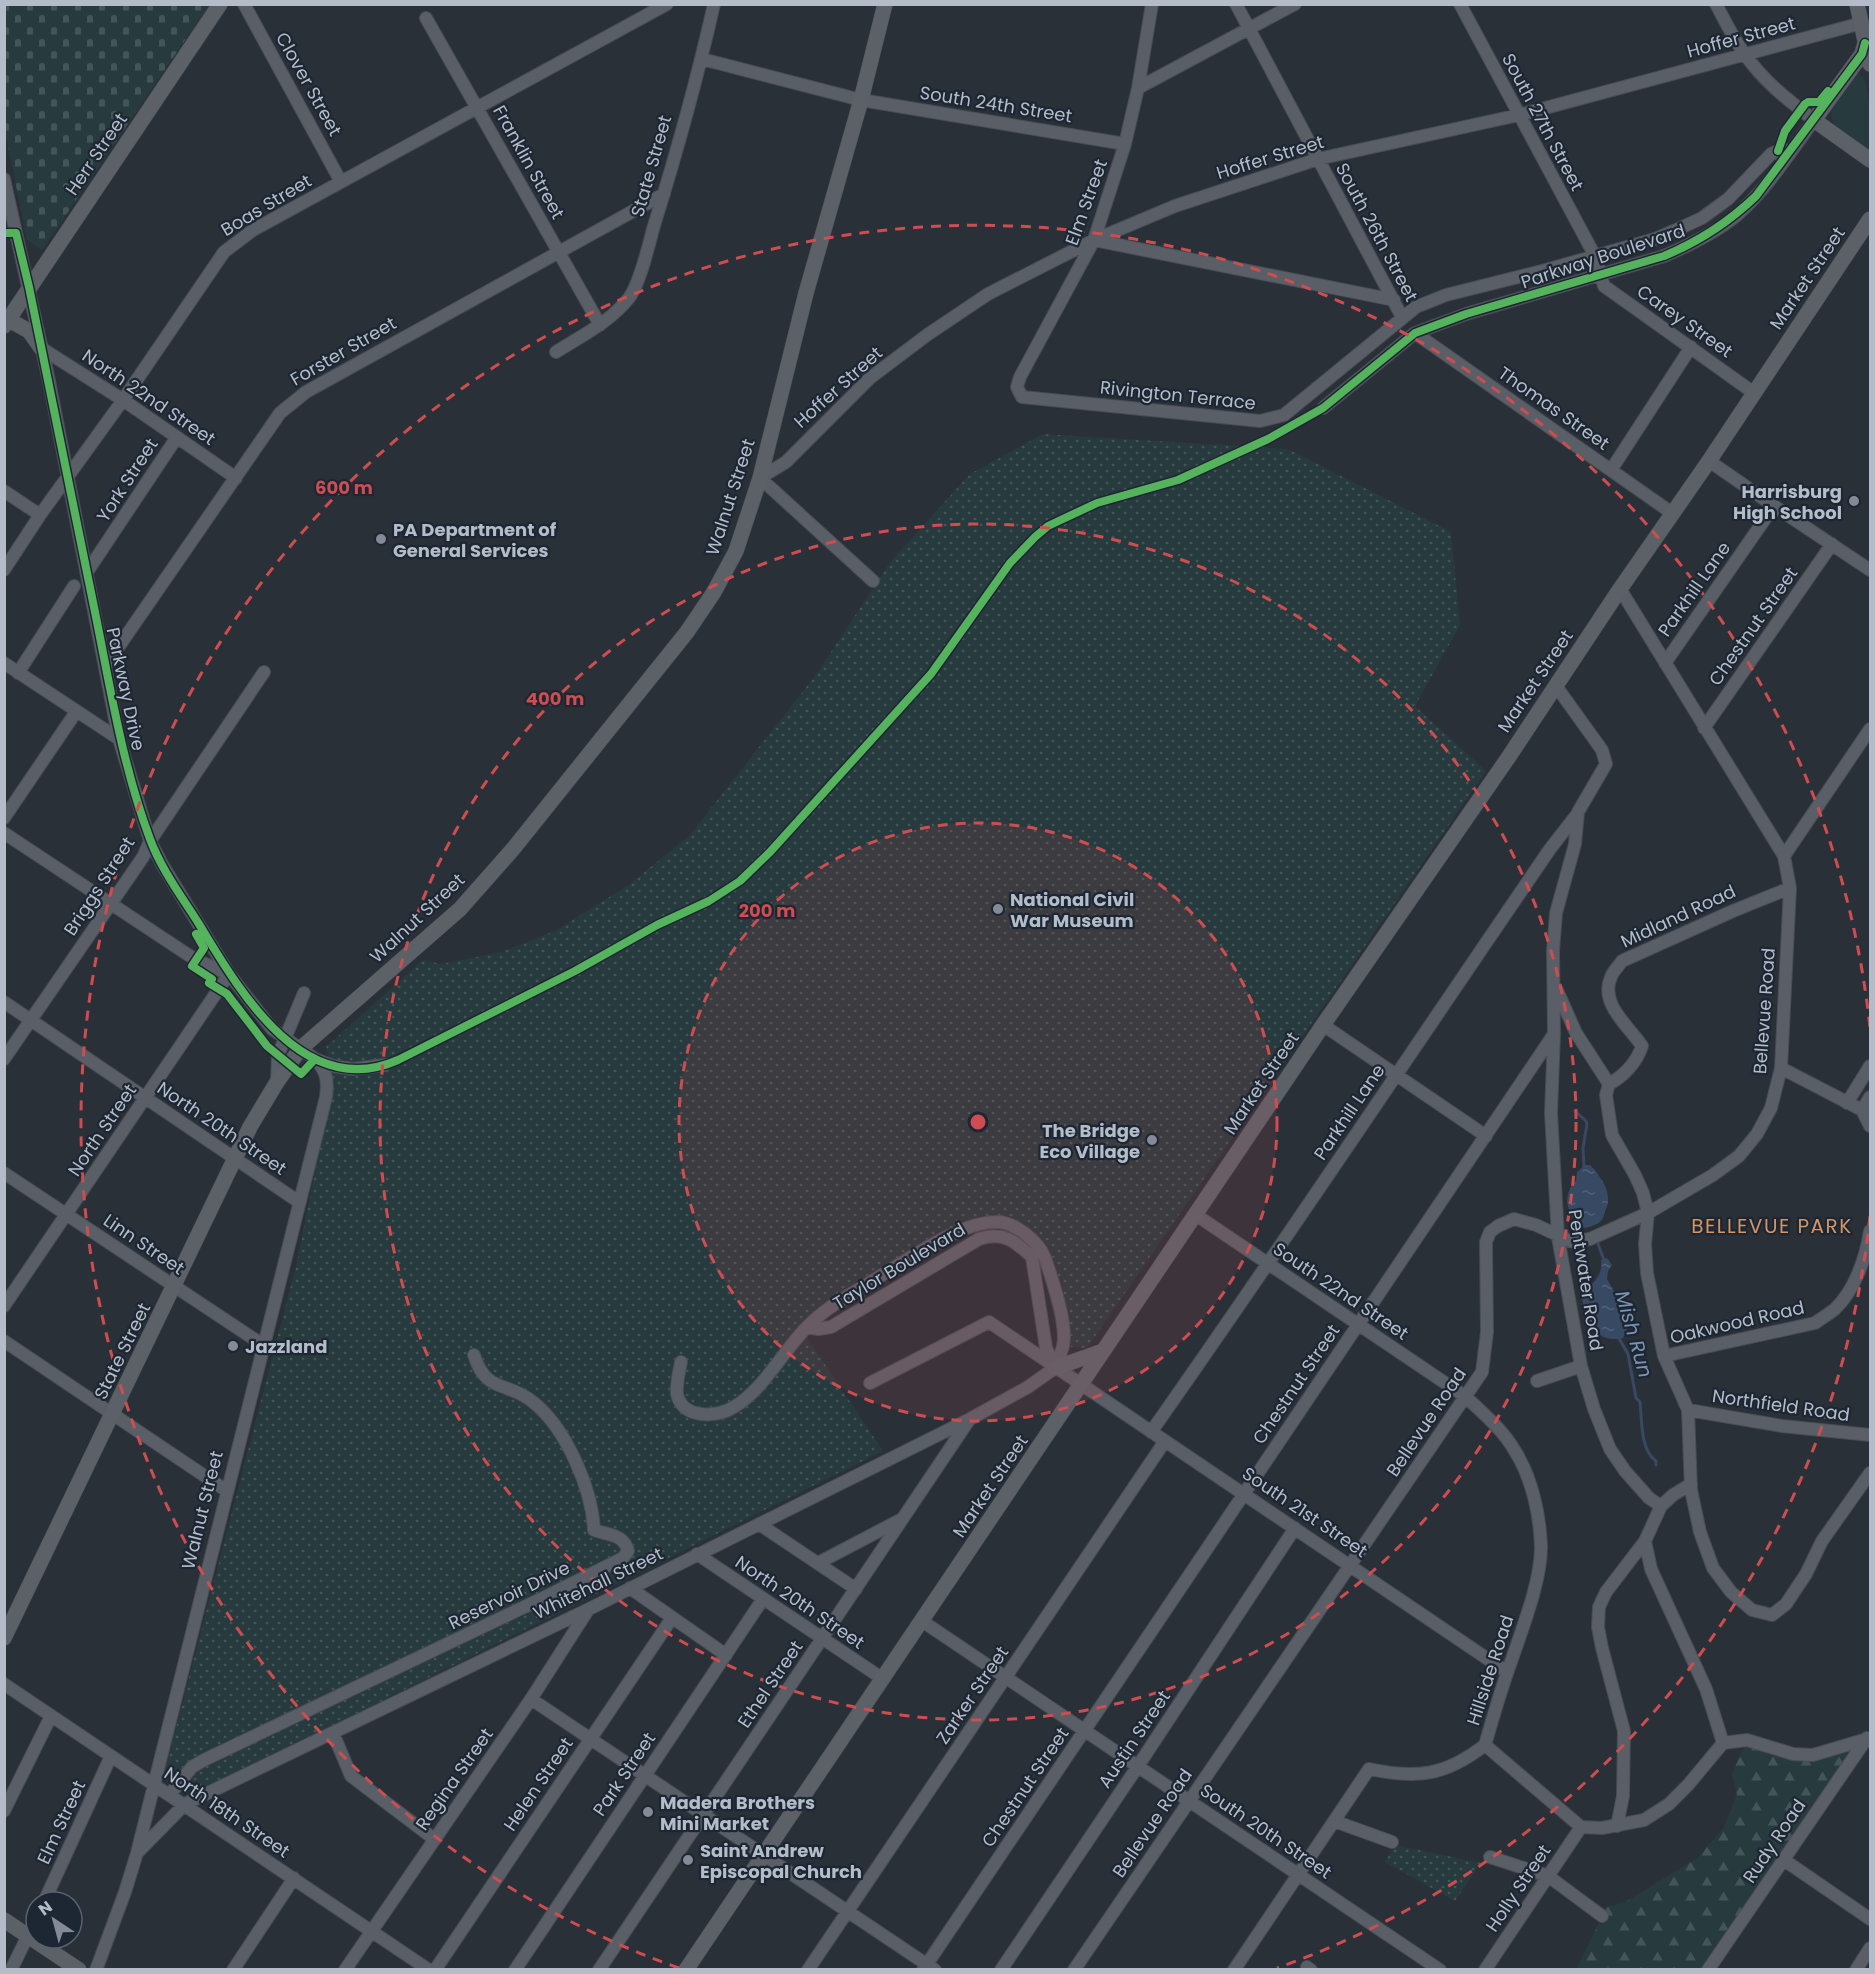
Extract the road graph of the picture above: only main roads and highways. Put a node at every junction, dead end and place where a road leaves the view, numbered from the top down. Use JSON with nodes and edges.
{"nodes":[{"id":1,"x":220,"y":4,"type":"edge"},
{"id":2,"x":885,"y":4,"type":"edge"},
{"id":3,"x":1857,"y":4,"type":"edge"},
{"id":4,"x":1865,"y":43,"type":"junction"},
{"id":5,"x":1870,"y":64,"type":"edge"},
{"id":6,"x":1870,"y":160,"type":"edge"},
{"id":7,"x":1870,"y":219,"type":"edge"},
{"id":8,"x":7,"y":323,"type":"edge"},
{"id":9,"x":41,"y":348,"type":"road end"},
{"id":10,"x":300,"y":1049,"type":"joint"},
{"id":11,"x":1103,"y":1351,"type":"junction"},
{"id":12,"x":1055,"y":1368,"type":"road end"},
{"id":13,"x":4,"y":1638,"type":"edge"},
{"id":14,"x":4,"y":1920,"type":"edge"},
{"id":15,"x":79,"y":1970,"type":"edge"},
{"id":16,"x":686,"y":1970,"type":"edge"}],
"edges":[{"from":1,"to":8,"type":"main road","name":"Herr Street"},
{"from":2,"to":10,"type":"main road","name":"Walnut Street"},
{"from":3,"to":4,"type":"main road"},
{"from":4,"to":5,"type":"main road"},
{"from":4,"to":6,"type":"main road","name":"Parkway Boulevard"},
{"from":7,"to":11,"type":"main road","name":"Market Street"},
{"from":8,"to":9,"type":"main road"},
{"from":10,"to":13,"type":"main road","name":"State Street"},
{"from":11,"to":12,"type":"main road"},
{"from":11,"to":16,"type":"main road","name":"Market Street"},
{"from":14,"to":15,"type":"main road"}]}
